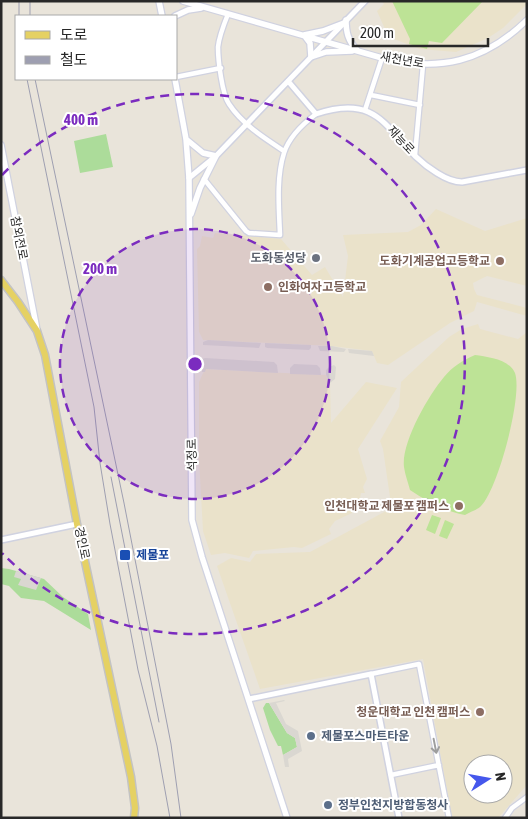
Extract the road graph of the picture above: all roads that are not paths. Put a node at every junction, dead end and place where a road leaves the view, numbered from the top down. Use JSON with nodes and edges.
{"nodes":[{"id":1,"x":159,"y":1,"type":"edge"},
{"id":2,"x":182,"y":1,"type":"edge"},
{"id":3,"x":364,"y":1,"type":"edge"},
{"id":4,"x":199,"y":3,"type":"edge"},
{"id":5,"x":205,"y":8,"type":"junction"},
{"id":6,"x":228,"y":14,"type":"junction"},
{"id":7,"x":162,"y":15,"type":"edge"},
{"id":8,"x":177,"y":15,"type":"edge"},
{"id":9,"x":527,"y":20,"type":"edge"},
{"id":10,"x":345,"y":21,"type":"junction"},
{"id":11,"x":304,"y":35,"type":"junction"},
{"id":12,"x":326,"y":41,"type":"junction"},
{"id":13,"x":359,"y":51,"type":"junction"},
{"id":14,"x":311,"y":56,"type":"junction"},
{"id":15,"x":382,"y":58,"type":"junction"},
{"id":16,"x":424,"y":65,"type":"junction"},
{"id":17,"x":220,"y":68,"type":"junction"},
{"id":18,"x":178,"y":78,"type":"edge"},
{"id":19,"x":176,"y":80,"type":"edge"},
{"id":20,"x":288,"y":81,"type":"junction"},
{"id":21,"x":371,"y":94,"type":"junction"},
{"id":22,"x":420,"y":105,"type":"junction"},
{"id":23,"x":366,"y":110,"type":"junction"},
{"id":24,"x":316,"y":114,"type":"junction"},
{"id":25,"x":247,"y":124,"type":"junction"},
{"id":26,"x":186,"y":139,"type":"junction"},
{"id":27,"x":1,"y":145,"type":"edge"},
{"id":28,"x":284,"y":151,"type":"junction"},
{"id":29,"x":415,"y":155,"type":"junction"},
{"id":30,"x":216,"y":156,"type":"junction"},
{"id":31,"x":527,"y":170,"type":"edge"},
{"id":32,"x":189,"y":178,"type":"junction"},
{"id":33,"x":204,"y":179,"type":"junction"},
{"id":34,"x":189,"y":220,"type":"junction"},
{"id":35,"x":1,"y":280,"type":"edge"},
{"id":36,"x":37,"y":331,"type":"junction"},
{"id":37,"x":77,"y":524,"type":"junction"},
{"id":38,"x":1,"y":540,"type":"edge"},
{"id":39,"x":371,"y":674,"type":"junction"},
{"id":40,"x":249,"y":699,"type":"junction"},
{"id":41,"x":439,"y":766,"type":"junction"},
{"id":42,"x":391,"y":775,"type":"junction"},
{"id":43,"x":527,"y":797,"type":"edge"},
{"id":44,"x":134,"y":818,"type":"edge"},
{"id":45,"x":287,"y":818,"type":"edge"},
{"id":46,"x":399,"y":818,"type":"edge"},
{"id":47,"x":449,"y":818,"type":"edge"},
{"id":48,"x":505,"y":818,"type":"edge"}],
"edges":[{"from":1,"to":7,"type":"main road"},
{"from":2,"to":4,"type":"main road","name":"새천년로"},
{"from":3,"to":10,"type":"street"},
{"from":4,"to":5,"type":"main road","name":"새천년로"},
{"from":5,"to":6,"type":"main road","name":"새천년로"},
{"from":5,"to":8,"type":"main road"},
{"from":6,"to":11,"type":"main road","name":"새천년로"},
{"from":6,"to":17,"type":"street"},
{"from":9,"to":16,"type":"main road","name":"새천년로"},
{"from":10,"to":11,"type":"main road"},
{"from":10,"to":12,"type":"street"},
{"from":10,"to":13,"type":"main road"},
{"from":11,"to":12,"type":"main road","name":"새천년로"},
{"from":11,"to":14,"type":"main road"},
{"from":12,"to":13,"type":"main road","name":"새천년로"},
{"from":12,"to":14,"type":"street"},
{"from":13,"to":14,"type":"main road"},
{"from":13,"to":15,"type":"main road","name":"새천년로"},
{"from":14,"to":20,"type":"street"},
{"from":15,"to":16,"type":"main road","name":"새천년로"},
{"from":15,"to":21,"type":"street"},
{"from":16,"to":22,"type":"street"},
{"from":17,"to":18,"type":"street"},
{"from":17,"to":25,"type":"street"},
{"from":19,"to":26,"type":"main road","name":"석정로"},
{"from":20,"to":24,"type":"street"},
{"from":20,"to":25,"type":"street"},
{"from":21,"to":22,"type":"street"},
{"from":21,"to":23,"type":"street"},
{"from":22,"to":29,"type":"street"},
{"from":23,"to":24,"type":"street"},
{"from":23,"to":29,"type":"street","name":"재능로"},
{"from":24,"to":28,"type":"street"},
{"from":25,"to":28,"type":"street"},
{"from":25,"to":30,"type":"street"},
{"from":26,"to":30,"type":"main road"},
{"from":26,"to":32,"type":"main road","name":"석정로"},
{"from":27,"to":36,"type":"main road","name":"참외전로"},
{"from":28,"to":33,"type":"street"},
{"from":29,"to":31,"type":"street","name":"재능로"},
{"from":30,"to":32,"type":"street"},
{"from":30,"to":33,"type":"main road"},
{"from":32,"to":34,"type":"main road","name":"석정로"},
{"from":33,"to":34,"type":"main road"},
{"from":34,"to":40,"type":"main road","name":"석정로"},
{"from":35,"to":36,"type":"main road","name":"경인로"},
{"from":36,"to":37,"type":"main road","name":"경인로"},
{"from":37,"to":38,"type":"street"},
{"from":37,"to":44,"type":"main road","name":"경인로"},
{"from":39,"to":40,"type":"street"},
{"from":39,"to":41,"type":"street","one_way":true},
{"from":39,"to":42,"type":"street"},
{"from":40,"to":45,"type":"main road","name":"석정로"},
{"from":41,"to":42,"type":"street"},
{"from":41,"to":47,"type":"street"},
{"from":42,"to":46,"type":"street"},
{"from":43,"to":48,"type":"street"}]}
